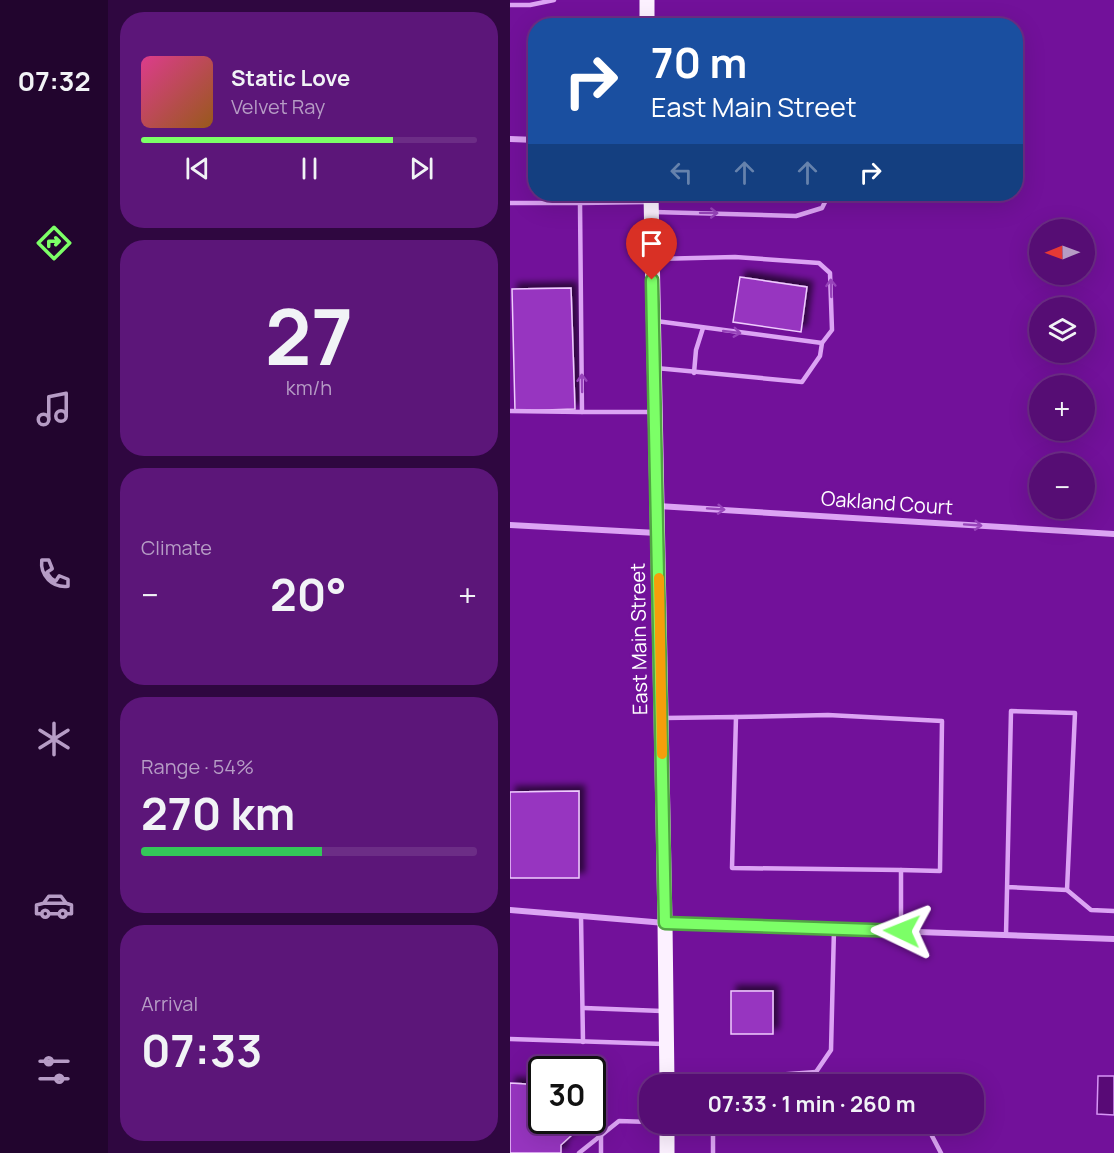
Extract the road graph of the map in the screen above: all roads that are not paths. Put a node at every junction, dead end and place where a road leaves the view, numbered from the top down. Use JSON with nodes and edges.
{"nodes":[{"id":1,"x":554,"y":0,"type":"edge"},
{"id":2,"x":647,"y":0,"type":"edge"},
{"id":3,"x":510,"y":5,"type":"edge"},
{"id":4,"x":647,"y":18,"type":"edge"},
{"id":5,"x":510,"y":139,"type":"edge"},
{"id":6,"x":528,"y":140,"type":"edge"},
{"id":7,"x":826,"y":201,"type":"edge"},
{"id":8,"x":510,"y":203,"type":"edge"},
{"id":9,"x":580,"y":203,"type":"junction"},
{"id":10,"x":651,"y":203,"type":"edge"},
{"id":11,"x":652,"y":259,"type":"junction"},
{"id":12,"x":653,"y":321,"type":"junction"},
{"id":13,"x":703,"y":328,"type":"junction"},
{"id":14,"x":822,"y":343,"type":"junction"},
{"id":15,"x":654,"y":368,"type":"junction"},
{"id":16,"x":694,"y":373,"type":"junction"},
{"id":17,"x":510,"y":411,"type":"edge"},
{"id":18,"x":582,"y":411,"type":"junction"},
{"id":19,"x":655,"y":412,"type":"junction"},
{"id":20,"x":657,"y":506,"type":"junction"},
{"id":21,"x":510,"y":525,"type":"edge"},
{"id":22,"x":658,"y":533,"type":"junction"},
{"id":23,"x":1114,"y":534,"type":"edge"},
{"id":24,"x":736,"y":717,"type":"junction"},
{"id":25,"x":661,"y":718,"type":"junction"},
{"id":26,"x":901,"y":870,"type":"junction"},
{"id":27,"x":1007,"y":888,"type":"junction"},
{"id":28,"x":1067,"y":890,"type":"junction"},
{"id":29,"x":510,"y":910,"type":"edge"},
{"id":30,"x":1114,"y":911,"type":"edge"},
{"id":31,"x":581,"y":916,"type":"junction"},
{"id":32,"x":665,"y":923,"type":"junction"},
{"id":33,"x":834,"y":929,"type":"junction"},
{"id":34,"x":902,"y":931,"type":"junction"},
{"id":35,"x":1006,"y":935,"type":"junction"},
{"id":36,"x":1114,"y":939,"type":"edge"},
{"id":37,"x":584,"y":1008,"type":"junction"},
{"id":38,"x":665,"y":1011,"type":"junction"},
{"id":39,"x":510,"y":1039,"type":"edge"},
{"id":40,"x":583,"y":1042,"type":"junction"},
{"id":41,"x":666,"y":1044,"type":"junction"},
{"id":42,"x":816,"y":1072,"type":"joint"},
{"id":43,"x":667,"y":1074,"type":"edge"},
{"id":44,"x":795,"y":1074,"type":"edge"},
{"id":45,"x":639,"y":1122,"type":"edge"},
{"id":46,"x":667,"y":1134,"type":"edge"},
{"id":47,"x":713,"y":1134,"type":"edge"},
{"id":48,"x":931,"y":1134,"type":"edge"},
{"id":49,"x":601,"y":1136,"type":"junction"},
{"id":50,"x":579,"y":1153,"type":"edge"},
{"id":51,"x":601,"y":1153,"type":"edge"},
{"id":52,"x":667,"y":1153,"type":"edge"},
{"id":53,"x":713,"y":1153,"type":"edge"},
{"id":54,"x":941,"y":1153,"type":"edge"}],
"edges":[{"from":1,"to":3,"type":"lane"},
{"from":2,"to":4,"type":"main road"},
{"from":5,"to":6,"type":"street"},
{"from":10,"to":7,"type":"lane","one_way":true},
{"from":8,"to":9,"type":"lane"},
{"from":9,"to":10,"type":"lane"},
{"from":18,"to":9,"type":"lane","one_way":true},
{"from":10,"to":11,"type":"main road","name":"East Main Street"},
{"from":11,"to":12,"type":"main road","name":"East Main Street"},
{"from":14,"to":11,"type":"lane","one_way":true},
{"from":12,"to":13,"type":"lane"},
{"from":12,"to":15,"type":"main road","name":"East Main Street"},
{"from":13,"to":14,"type":"lane","one_way":true},
{"from":13,"to":16,"type":"lane"},
{"from":14,"to":16,"type":"lane"},
{"from":15,"to":16,"type":"lane"},
{"from":15,"to":19,"type":"main road","name":"East Main Street"},
{"from":17,"to":18,"type":"lane"},
{"from":18,"to":19,"type":"lane"},
{"from":19,"to":20,"type":"main road","name":"East Main Street"},
{"from":20,"to":22,"type":"main road","name":"East Main Street"},
{"from":20,"to":23,"type":"street","name":"Oakland Court","one_way":true},
{"from":21,"to":22,"type":"street"},
{"from":22,"to":25,"type":"main road","name":"East Main Street"},
{"from":24,"to":25,"type":"lane"},
{"from":24,"to":26,"type":"lane"},
{"from":24,"to":26,"type":"lane"},
{"from":25,"to":32,"type":"main road","name":"East Main Street"},
{"from":26,"to":34,"type":"lane"},
{"from":27,"to":28,"type":"lane"},
{"from":27,"to":28,"type":"lane"},
{"from":27,"to":35,"type":"lane"},
{"from":28,"to":30,"type":"lane"},
{"from":29,"to":31,"type":"street"},
{"from":31,"to":32,"type":"street"},
{"from":31,"to":37,"type":"lane"},
{"from":32,"to":33,"type":"street"},
{"from":32,"to":38,"type":"main road","name":"East Main Street"},
{"from":33,"to":34,"type":"street"},
{"from":33,"to":42,"type":"lane"},
{"from":34,"to":35,"type":"street"},
{"from":35,"to":36,"type":"street"},
{"from":37,"to":38,"type":"lane"},
{"from":37,"to":40,"type":"lane"},
{"from":38,"to":41,"type":"main road","name":"East Main Street"},
{"from":39,"to":40,"type":"lane"},
{"from":40,"to":41,"type":"lane"},
{"from":41,"to":43,"type":"main road","name":"East Main Street"},
{"from":42,"to":44,"type":"lane"},
{"from":45,"to":49,"type":"lane"},
{"from":46,"to":52,"type":"main road"},
{"from":47,"to":53,"type":"lane"},
{"from":48,"to":54,"type":"lane"},
{"from":49,"to":50,"type":"lane"},
{"from":49,"to":51,"type":"lane"}]}
